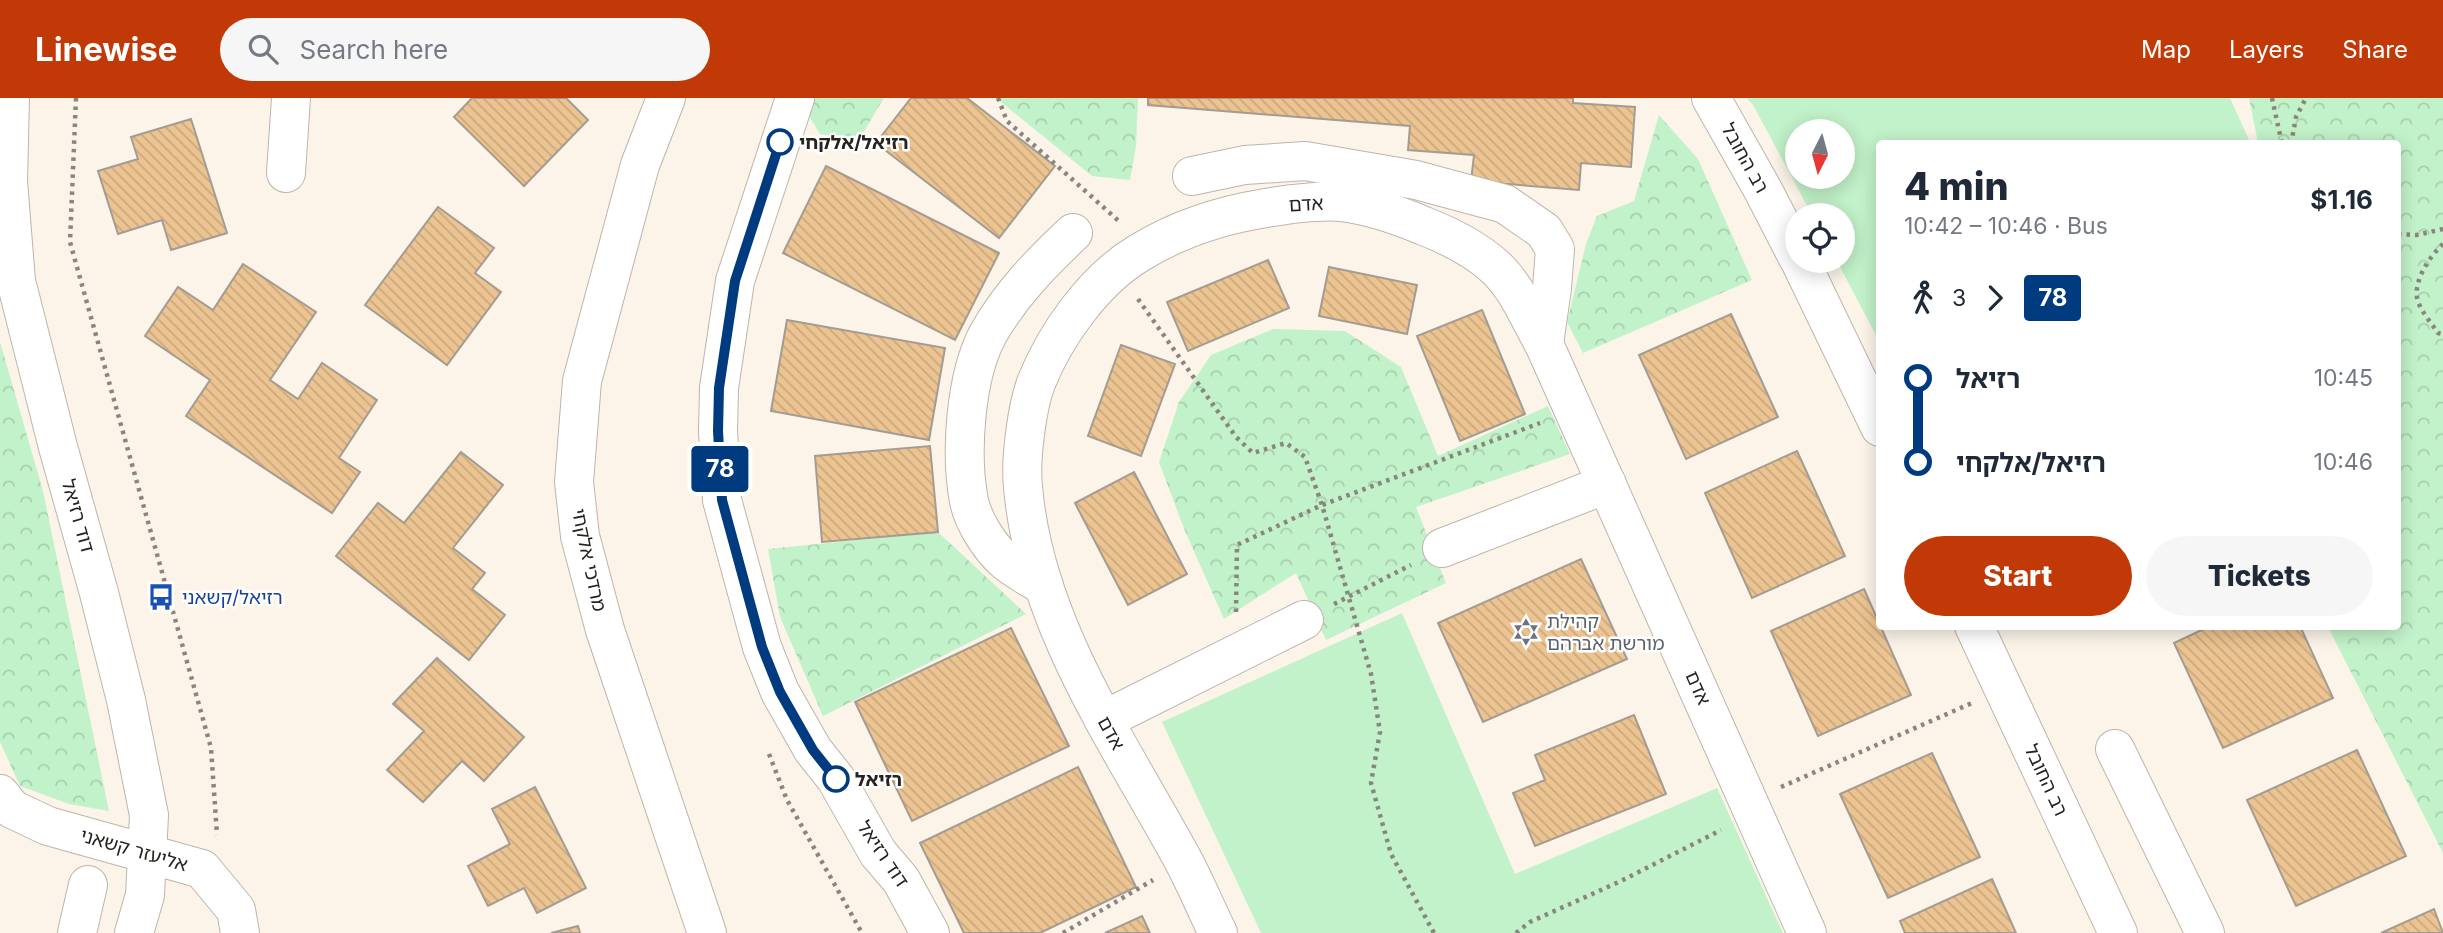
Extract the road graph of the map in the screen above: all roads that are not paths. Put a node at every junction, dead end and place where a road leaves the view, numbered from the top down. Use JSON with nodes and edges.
{"nodes":[{"id":1,"x":10,"y":98,"type":"edge"},
{"id":2,"x":291,"y":98,"type":"edge"},
{"id":3,"x":666,"y":98,"type":"edge"},
{"id":4,"x":795,"y":98,"type":"edge"},
{"id":5,"x":1711,"y":98,"type":"edge"},
{"id":6,"x":286,"y":173,"type":"dead end"},
{"id":7,"x":1192,"y":176,"type":"dead end"},
{"id":8,"x":1073,"y":233,"type":"dead end"},
{"id":9,"x":1785,"y":233,"type":"edge"},
{"id":10,"x":1806,"y":273,"type":"edge"},
{"id":11,"x":1544,"y":344,"type":"junction"},
{"id":12,"x":1876,"y":419,"type":"edge"},
{"id":13,"x":1607,"y":485,"type":"junction"},
{"id":14,"x":1442,"y":548,"type":"road end"},
{"id":15,"x":1044,"y":586,"type":"junction"},
{"id":16,"x":1304,"y":620,"type":"road end"},
{"id":17,"x":1976,"y":630,"type":"edge"},
{"id":18,"x":1104,"y":720,"type":"junction"},
{"id":19,"x":2115,"y":749,"type":"dead end"},
{"id":20,"x":0,"y":794,"type":"edge"},
{"id":21,"x":148,"y":852,"type":"junction"},
{"id":22,"x":88,"y":885,"type":"dead end"},
{"id":23,"x":77,"y":933,"type":"edge"},
{"id":24,"x":134,"y":933,"type":"edge"},
{"id":25,"x":240,"y":933,"type":"edge"},
{"id":26,"x":707,"y":933,"type":"edge"},
{"id":27,"x":930,"y":933,"type":"edge"},
{"id":28,"x":1218,"y":933,"type":"edge"},
{"id":29,"x":1807,"y":933,"type":"edge"},
{"id":30,"x":2118,"y":933,"type":"edge"},
{"id":31,"x":2205,"y":933,"type":"edge"}],
"edges":[{"from":1,"to":21,"type":"street","name":"דוד רזיאל"},
{"from":2,"to":6,"type":"street"},
{"from":3,"to":26,"type":"street","name":"מרדכי אלקחי"},
{"from":4,"to":27,"type":"street","name":"דוד רזיאל"},
{"from":5,"to":9,"type":"street","name":"רב החובל"},
{"from":7,"to":11,"type":"street"},
{"from":8,"to":15,"type":"street"},
{"from":10,"to":12,"type":"street"},
{"from":11,"to":13,"type":"street","name":"אדם"},
{"from":11,"to":15,"type":"street","name":"אדם"},
{"from":13,"to":14,"type":"street"},
{"from":13,"to":29,"type":"street","name":"אדם"},
{"from":15,"to":18,"type":"street","name":"אדם"},
{"from":16,"to":18,"type":"street"},
{"from":17,"to":30,"type":"street","name":"רב החובל"},
{"from":18,"to":28,"type":"street","name":"אדם"},
{"from":19,"to":31,"type":"street"},
{"from":20,"to":21,"type":"street","name":"אליעזר קשאני"},
{"from":21,"to":24,"type":"street","name":"דוד רזיאל"},
{"from":21,"to":25,"type":"street","name":"אליעזר קשאני"},
{"from":22,"to":23,"type":"street"}]}
